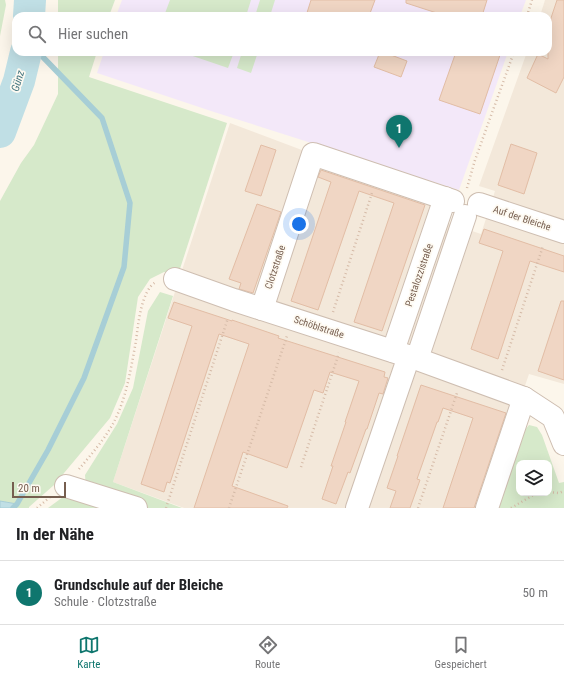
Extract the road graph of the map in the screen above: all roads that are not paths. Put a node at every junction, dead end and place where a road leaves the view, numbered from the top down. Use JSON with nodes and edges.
{"nodes":[{"id":1,"x":462,"y":202,"type":"junction"},
{"id":2,"x":554,"y":236,"type":"edge"},
{"id":3,"x":175,"y":279,"type":"road end"},
{"id":4,"x":262,"y":309,"type":"junction"},
{"id":5,"x":406,"y":355,"type":"junction"},
{"id":6,"x":524,"y":398,"type":"junction"},
{"id":7,"x":564,"y":444,"type":"edge"},
{"id":8,"x":66,"y":486,"type":"road end"},
{"id":9,"x":136,"y":508,"type":"edge"},
{"id":10,"x":357,"y":508,"type":"edge"},
{"id":11,"x":487,"y":508,"type":"edge"}],
"edges":[{"from":1,"to":2,"type":"street","name":"Auf der Bleiche"},
{"from":1,"to":4,"type":"street","name":"Clotzstraße"},
{"from":1,"to":5,"type":"street","name":"Pestalozzistraße"},
{"from":3,"to":4,"type":"street","name":"Schöblstraße"},
{"from":4,"to":5,"type":"street","name":"Schöblstraße"},
{"from":5,"to":6,"type":"street","name":"Schöblstraße"},
{"from":5,"to":10,"type":"street","name":"Pestalozzistraße"},
{"from":6,"to":7,"type":"street","name":"Schöblstraße"},
{"from":6,"to":11,"type":"street"},
{"from":8,"to":9,"type":"street"}]}
